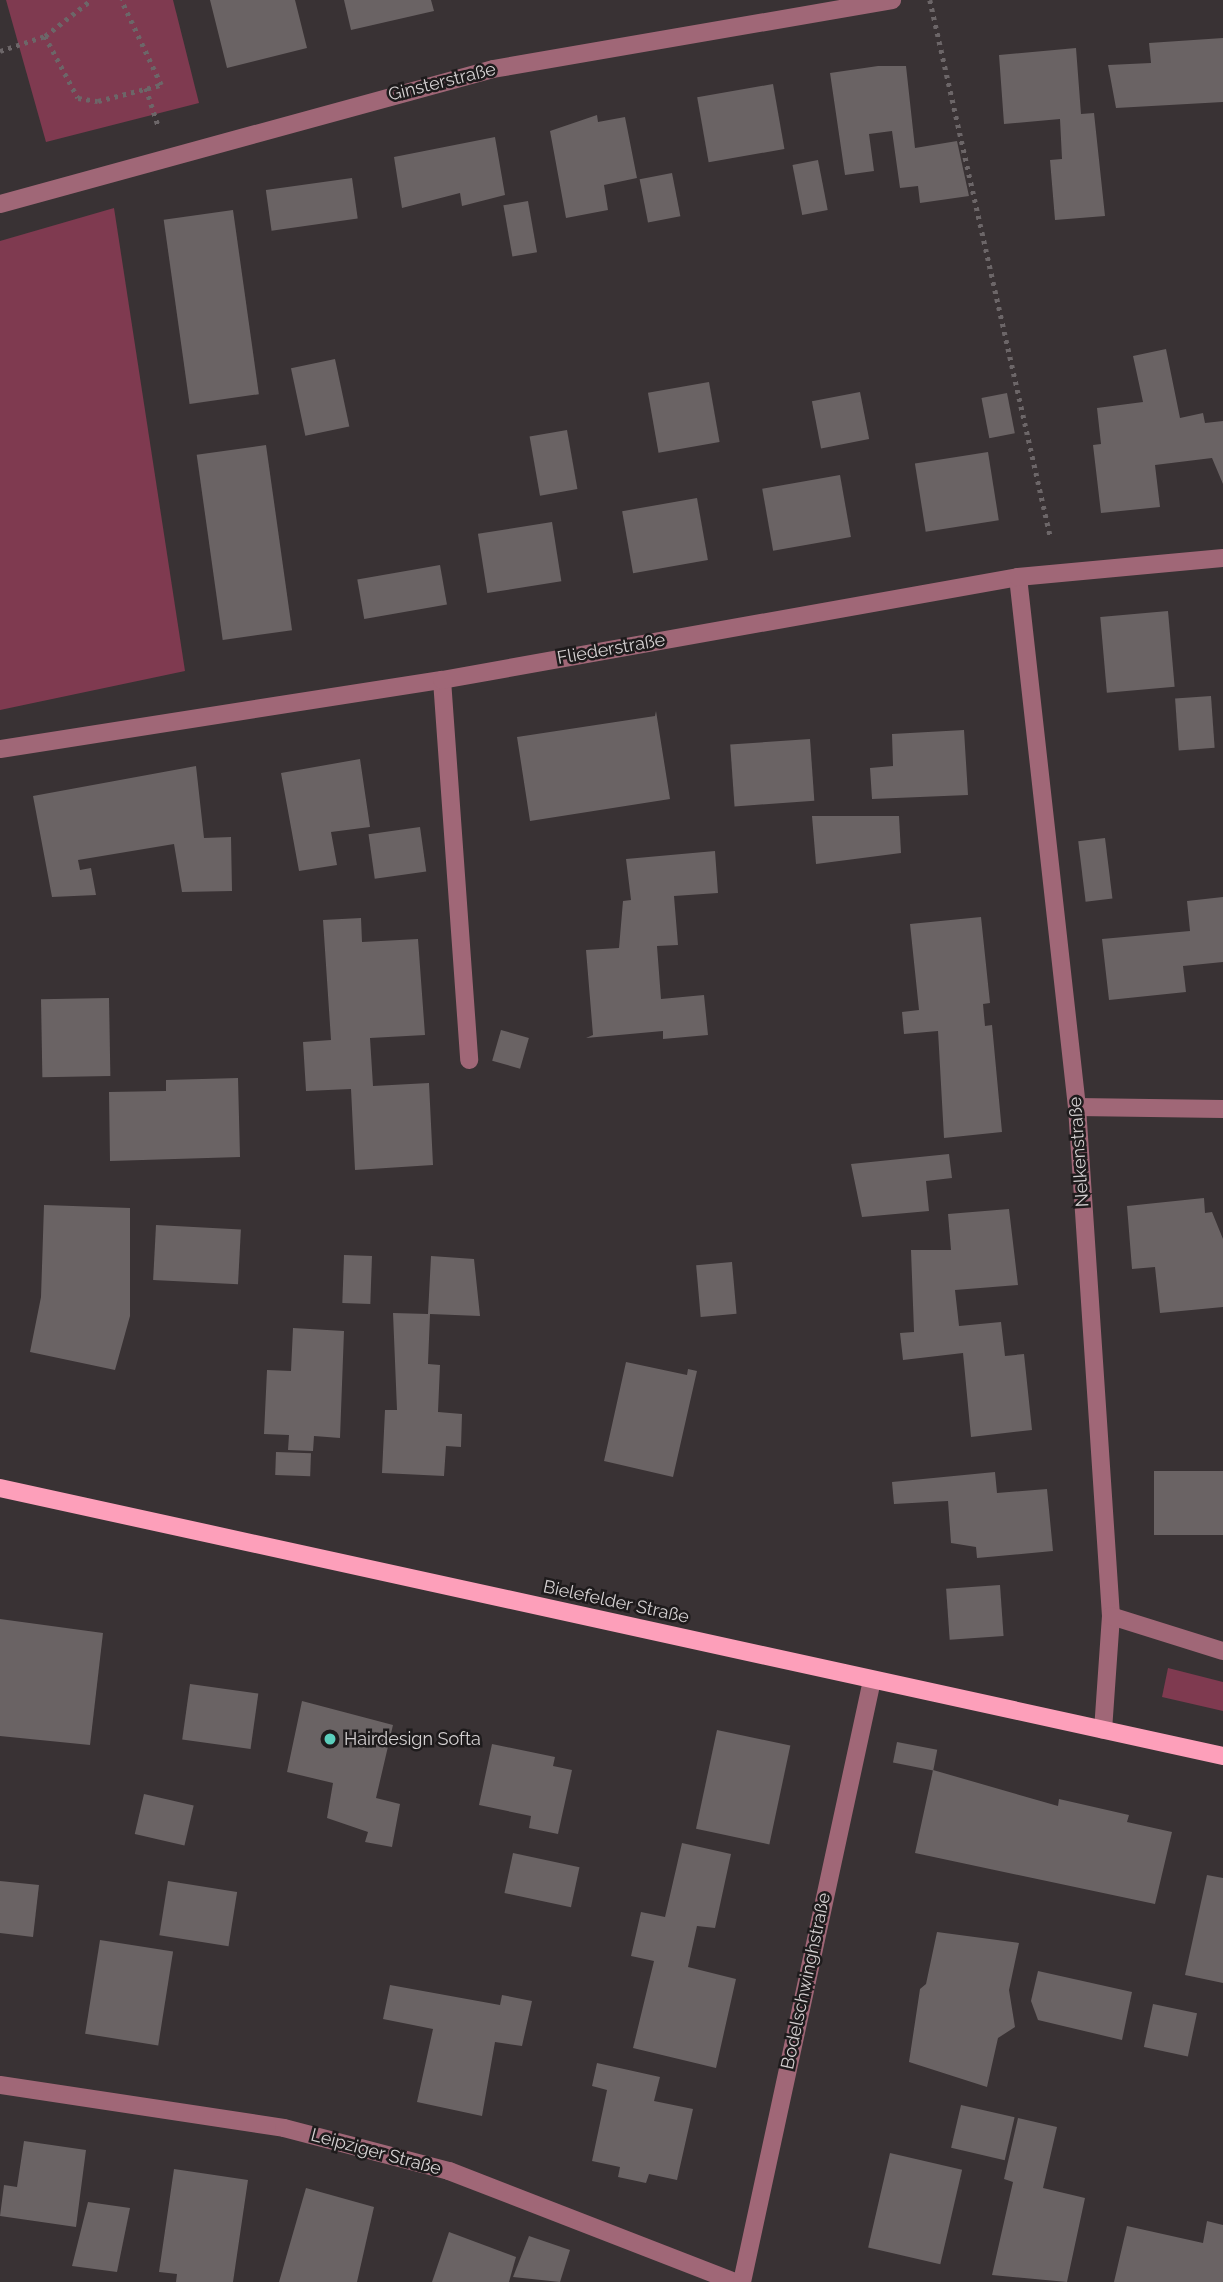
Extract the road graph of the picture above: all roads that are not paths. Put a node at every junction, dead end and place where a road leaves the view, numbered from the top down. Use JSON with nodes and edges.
{"nodes":[{"id":1,"x":892,"y":0,"type":"edge"},
{"id":2,"x":0,"y":204,"type":"edge"},
{"id":3,"x":1223,"y":558,"type":"edge"},
{"id":4,"x":1018,"y":577,"type":"junction"},
{"id":5,"x":442,"y":680,"type":"junction"},
{"id":6,"x":0,"y":749,"type":"edge"},
{"id":7,"x":469,"y":1060,"type":"dead end"},
{"id":8,"x":1077,"y":1107,"type":"junction"},
{"id":9,"x":1223,"y":1109,"type":"edge"},
{"id":10,"x":0,"y":1488,"type":"edge"},
{"id":11,"x":1111,"y":1616,"type":"junction"},
{"id":12,"x":1223,"y":1651,"type":"edge"},
{"id":13,"x":872,"y":1680,"type":"junction"},
{"id":14,"x":1103,"y":1730,"type":"junction"},
{"id":15,"x":1223,"y":1756,"type":"edge"},
{"id":16,"x":0,"y":2085,"type":"edge"},
{"id":17,"x":735,"y":2282,"type":"edge"},
{"id":18,"x":742,"y":2282,"type":"edge"}],
"edges":[{"from":1,"to":2,"type":"street","name":"Ginsterstraße"},
{"from":3,"to":4,"type":"street","name":"Fliederstraße"},
{"from":4,"to":5,"type":"street","name":"Fliederstraße"},
{"from":4,"to":8,"type":"street","name":"Nelkenstraße"},
{"from":5,"to":6,"type":"street","name":"Fliederstraße"},
{"from":5,"to":7,"type":"street"},
{"from":8,"to":9,"type":"street"},
{"from":8,"to":11,"type":"street","name":"Nelkenstraße"},
{"from":10,"to":13,"type":"main road","name":"Bielefelder Straße"},
{"from":11,"to":12,"type":"street"},
{"from":11,"to":14,"type":"street","name":"Nelkenstraße"},
{"from":13,"to":14,"type":"main road","name":"Bielefelder Straße"},
{"from":13,"to":18,"type":"street","name":"Bodelschwinghstraße"},
{"from":14,"to":15,"type":"main road","name":"Bielefelder Straße"},
{"from":16,"to":17,"type":"street","name":"Leipziger Straße"}]}
